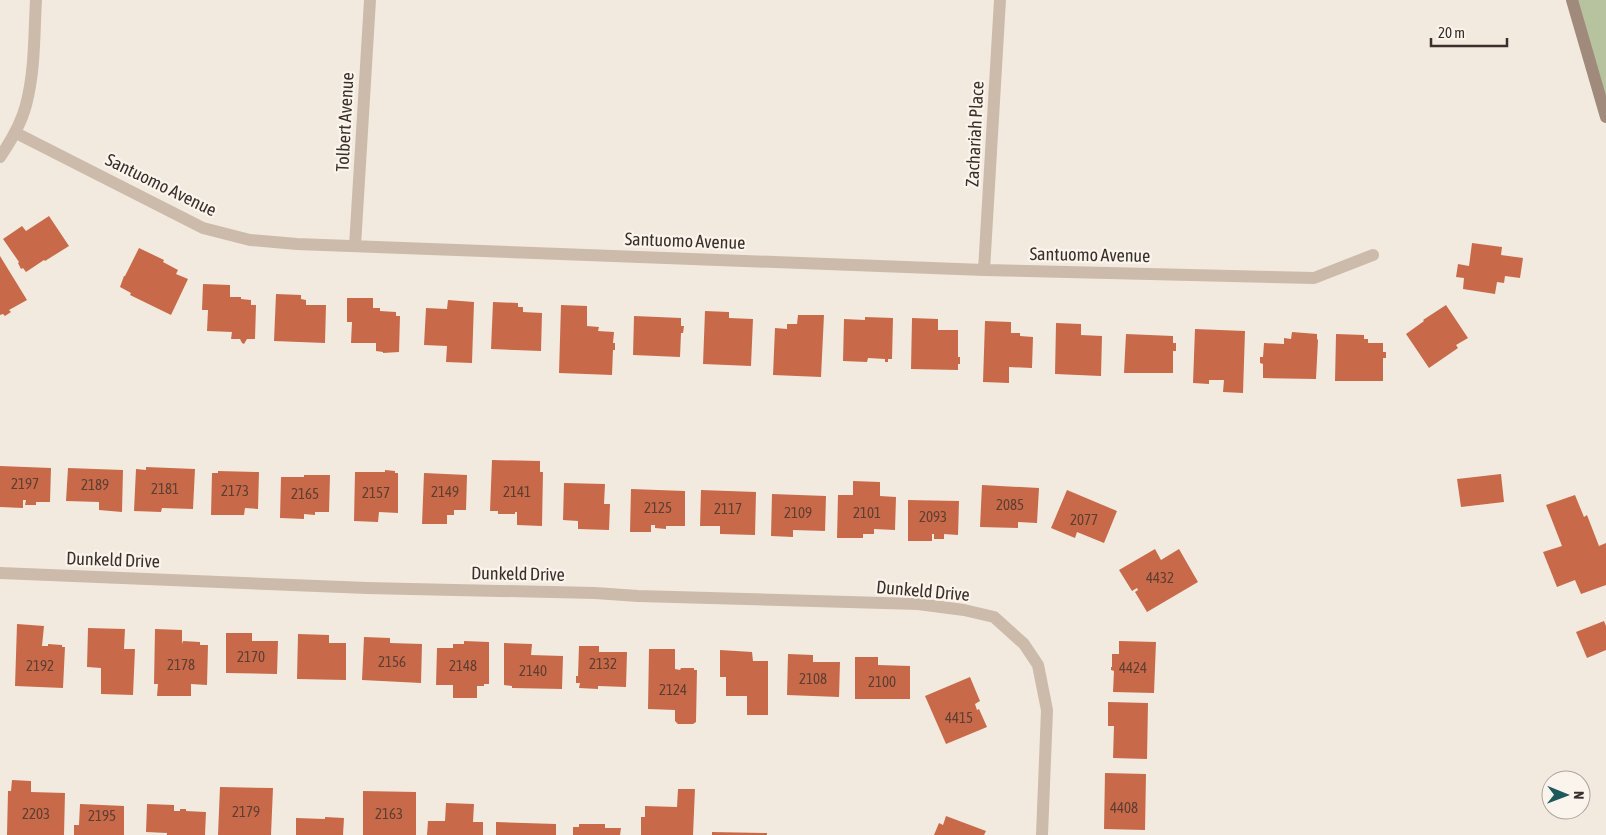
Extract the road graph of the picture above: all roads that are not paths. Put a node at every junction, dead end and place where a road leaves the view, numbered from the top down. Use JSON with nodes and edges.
{"nodes":[{"id":1,"x":36,"y":0,"type":"edge"},
{"id":2,"x":370,"y":0,"type":"edge"},
{"id":3,"x":1000,"y":0,"type":"edge"},
{"id":4,"x":1572,"y":0,"type":"edge"},
{"id":5,"x":1606,"y":116,"type":"edge"},
{"id":6,"x":16,"y":133,"type":"junction"},
{"id":7,"x":0,"y":157,"type":"edge"},
{"id":8,"x":355,"y":246,"type":"junction"},
{"id":9,"x":1374,"y":255,"type":"dead end"},
{"id":10,"x":984,"y":270,"type":"junction"},
{"id":11,"x":0,"y":573,"type":"edge"},
{"id":12,"x":1042,"y":835,"type":"edge"}],
"edges":[{"from":1,"to":6,"type":"street"},
{"from":2,"to":8,"type":"street","name":"Tolbert Avenue"},
{"from":3,"to":10,"type":"street","name":"Zachariah Place"},
{"from":4,"to":5,"type":"main road"},
{"from":6,"to":7,"type":"street"},
{"from":6,"to":8,"type":"street","name":"Santuomo Avenue"},
{"from":8,"to":10,"type":"street","name":"Santuomo Avenue"},
{"from":9,"to":10,"type":"street","name":"Santuomo Avenue"},
{"from":11,"to":12,"type":"street","name":"Dunkeld Drive"}]}
